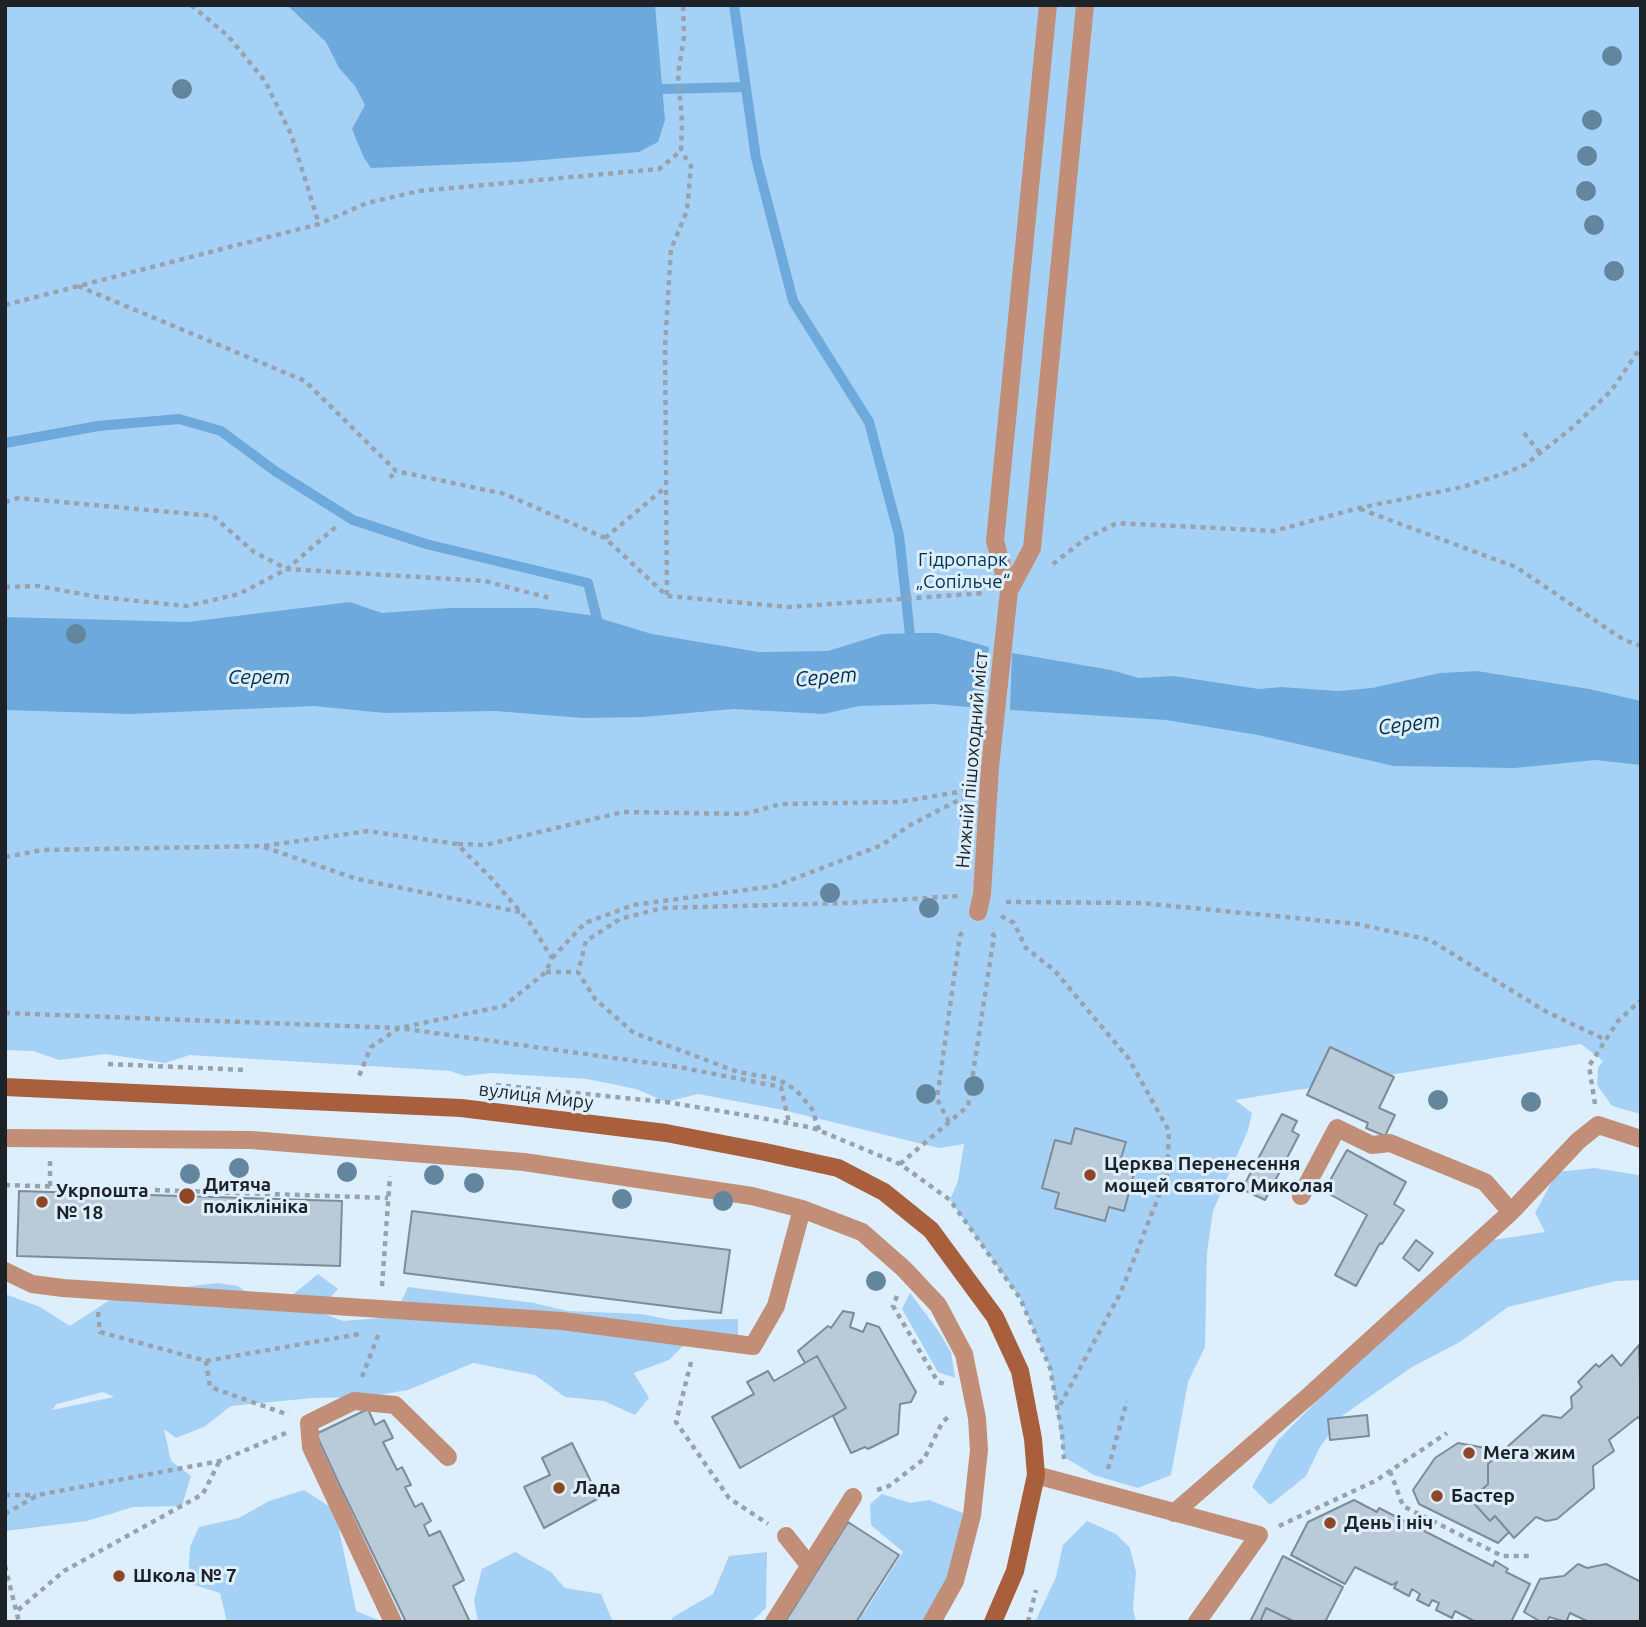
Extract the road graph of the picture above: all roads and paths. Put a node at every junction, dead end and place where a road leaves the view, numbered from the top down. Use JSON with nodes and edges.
{"nodes":[{"id":1,"x":191,"y":5,"type":"edge"},
{"id":2,"x":683,"y":5,"type":"edge"},
{"id":3,"x":1048,"y":5,"type":"edge"},
{"id":4,"x":1085,"y":5,"type":"edge"},
{"id":5,"x":681,"y":151,"type":"junction"},
{"id":6,"x":319,"y":224,"type":"junction"},
{"id":7,"x":78,"y":286,"type":"junction"},
{"id":8,"x":5,"y":305,"type":"edge"},
{"id":9,"x":1641,"y":347,"type":"edge"},
{"id":10,"x":1524,"y":433,"type":"dead end"},
{"id":11,"x":1541,"y":454,"type":"junction"},
{"id":12,"x":396,"y":471,"type":"junction"},
{"id":13,"x":390,"y":478,"type":"dead end"},
{"id":14,"x":666,"y":487,"type":"junction"},
{"id":15,"x":5,"y":502,"type":"edge"},
{"id":16,"x":1359,"y":508,"type":"junction"},
{"id":17,"x":338,"y":525,"type":"dead end"},
{"id":18,"x":605,"y":538,"type":"junction"},
{"id":19,"x":1052,"y":565,"type":"dead end"},
{"id":20,"x":287,"y":569,"type":"junction"},
{"id":21,"x":5,"y":587,"type":"edge"},
{"id":22,"x":1009,"y":591,"type":"junction"},
{"id":23,"x":667,"y":596,"type":"junction"},
{"id":24,"x":554,"y":598,"type":"dead end"},
{"id":25,"x":1641,"y":646,"type":"edge"},
{"id":26,"x":988,"y":787,"type":"junction"},
{"id":27,"x":457,"y":844,"type":"junction"},
{"id":28,"x":264,"y":846,"type":"junction"},
{"id":29,"x":5,"y":858,"type":"edge"},
{"id":30,"x":980,"y":903,"type":"junction"},
{"id":31,"x":520,"y":912,"type":"junction"},
{"id":32,"x":994,"y":936,"type":"dead end"},
{"id":33,"x":552,"y":958,"type":"junction"},
{"id":34,"x":546,"y":972,"type":"junction"},
{"id":35,"x":578,"y":972,"type":"junction"},
{"id":36,"x":1641,"y":1000,"type":"edge"},
{"id":37,"x":5,"y":1013,"type":"edge"},
{"id":38,"x":399,"y":1028,"type":"junction"},
{"id":39,"x":1606,"y":1040,"type":"junction"},
{"id":40,"x":359,"y":1076,"type":"dead end"},
{"id":41,"x":5,"y":1087,"type":"edge"},
{"id":42,"x":949,"y":1122,"type":"junction"},
{"id":43,"x":789,"y":1123,"type":"dead end"},
{"id":44,"x":1598,"y":1125,"type":"junction"},
{"id":45,"x":819,"y":1131,"type":"dead end"},
{"id":46,"x":5,"y":1138,"type":"edge"},
{"id":47,"x":1641,"y":1139,"type":"edge"},
{"id":48,"x":190,"y":1157,"type":"dead end"},
{"id":49,"x":900,"y":1164,"type":"dead end"},
{"id":50,"x":390,"y":1171,"type":"dead end"},
{"id":51,"x":50,"y":1174,"type":"dead end"},
{"id":52,"x":5,"y":1185,"type":"edge"},
{"id":53,"x":50,"y":1186,"type":"junction"},
{"id":54,"x":187,"y":1191,"type":"junction"},
{"id":55,"x":1301,"y":1196,"type":"dead end"},
{"id":56,"x":388,"y":1198,"type":"junction"},
{"id":57,"x":802,"y":1209,"type":"junction"},
{"id":58,"x":1511,"y":1213,"type":"junction"},
{"id":59,"x":5,"y":1271,"type":"edge"},
{"id":60,"x":907,"y":1273,"type":"junction"},
{"id":61,"x":383,"y":1279,"type":"dead end"},
{"id":62,"x":99,"y":1314,"type":"dead end"},
{"id":63,"x":697,"y":1339,"type":"junction"},
{"id":64,"x":369,"y":1359,"type":"dead end"},
{"id":65,"x":206,"y":1361,"type":"junction"},
{"id":66,"x":972,"y":1392,"type":"junction"},
{"id":67,"x":1127,"y":1401,"type":"dead end"},
{"id":68,"x":1058,"y":1409,"type":"dead end"},
{"id":69,"x":309,"y":1423,"type":"junction"},
{"id":70,"x":1447,"y":1433,"type":"dead end"},
{"id":71,"x":448,"y":1457,"type":"dead end"},
{"id":72,"x":220,"y":1461,"type":"junction"},
{"id":73,"x":1390,"y":1471,"type":"junction"},
{"id":74,"x":1036,"y":1475,"type":"junction"},
{"id":75,"x":1101,"y":1494,"type":"junction"},
{"id":76,"x":5,"y":1495,"type":"edge"},
{"id":77,"x":38,"y":1495,"type":"junction"},
{"id":78,"x":853,"y":1497,"type":"joint"},
{"id":79,"x":1174,"y":1513,"type":"junction"},
{"id":80,"x":5,"y":1514,"type":"edge"},
{"id":81,"x":1259,"y":1535,"type":"junction"},
{"id":82,"x":786,"y":1536,"type":"joint"},
{"id":83,"x":1532,"y":1556,"type":"dead end"},
{"id":84,"x":809,"y":1565,"type":"junction"},
{"id":85,"x":5,"y":1566,"type":"edge"},
{"id":86,"x":19,"y":1610,"type":"junction"},
{"id":87,"x":19,"y":1622,"type":"edge"},
{"id":88,"x":393,"y":1622,"type":"edge"},
{"id":89,"x":774,"y":1622,"type":"edge"},
{"id":90,"x":932,"y":1622,"type":"edge"},
{"id":91,"x":993,"y":1622,"type":"edge"},
{"id":92,"x":1197,"y":1622,"type":"edge"}],
"edges":[{"from":1,"to":6,"type":"path"},
{"from":2,"to":5,"type":"path"},
{"from":3,"to":22,"type":"street"},
{"from":4,"to":22,"type":"street"},
{"from":5,"to":6,"type":"path"},
{"from":5,"to":14,"type":"path"},
{"from":6,"to":7,"type":"path"},
{"from":7,"to":8,"type":"path"},
{"from":7,"to":12,"type":"path"},
{"from":9,"to":11,"type":"path"},
{"from":10,"to":11,"type":"path"},
{"from":11,"to":16,"type":"path"},
{"from":12,"to":13,"type":"path"},
{"from":12,"to":18,"type":"path"},
{"from":14,"to":18,"type":"path"},
{"from":14,"to":23,"type":"path"},
{"from":15,"to":20,"type":"path"},
{"from":16,"to":19,"type":"path"},
{"from":16,"to":25,"type":"path"},
{"from":17,"to":20,"type":"path"},
{"from":18,"to":23,"type":"path"},
{"from":20,"to":21,"type":"path"},
{"from":20,"to":24,"type":"path"},
{"from":22,"to":23,"type":"path"},
{"from":22,"to":26,"type":"street","name":"Нижній пішоходний міст"},
{"from":26,"to":27,"type":"path"},
{"from":26,"to":30,"type":"street","name":"Нижній пішоходний міст"},
{"from":26,"to":33,"type":"path"},
{"from":27,"to":28,"type":"path"},
{"from":27,"to":31,"type":"path"},
{"from":28,"to":29,"type":"path"},
{"from":28,"to":31,"type":"path"},
{"from":30,"to":35,"type":"path"},
{"from":30,"to":39,"type":"path"},
{"from":30,"to":42,"type":"path"},
{"from":30,"to":68,"type":"path"},
{"from":31,"to":33,"type":"path"},
{"from":32,"to":42,"type":"path"},
{"from":33,"to":34,"type":"path"},
{"from":34,"to":35,"type":"path"},
{"from":34,"to":38,"type":"path"},
{"from":35,"to":45,"type":"path"},
{"from":36,"to":39,"type":"path"},
{"from":37,"to":38,"type":"path"},
{"from":38,"to":40,"type":"path"},
{"from":38,"to":43,"type":"path"},
{"from":39,"to":44,"type":"path"},
{"from":41,"to":74,"type":"main road","name":"вулиця Миру"},
{"from":42,"to":49,"type":"path"},
{"from":44,"to":47,"type":"street"},
{"from":44,"to":58,"type":"street"},
{"from":46,"to":57,"type":"street"},
{"from":48,"to":54,"type":"path"},
{"from":50,"to":56,"type":"path"},
{"from":51,"to":53,"type":"path"},
{"from":52,"to":53,"type":"path"},
{"from":53,"to":54,"type":"path"},
{"from":54,"to":56,"type":"path"},
{"from":55,"to":58,"type":"street"},
{"from":56,"to":61,"type":"path"},
{"from":57,"to":60,"type":"street"},
{"from":57,"to":63,"type":"street"},
{"from":58,"to":79,"type":"street"},
{"from":59,"to":63,"type":"street"},
{"from":60,"to":66,"type":"street"},
{"from":60,"to":66,"type":"path"},
{"from":62,"to":65,"type":"path"},
{"from":63,"to":82,"type":"path"},
{"from":64,"to":65,"type":"path"},
{"from":65,"to":69,"type":"path"},
{"from":66,"to":78,"type":"path"},
{"from":66,"to":90,"type":"street"},
{"from":67,"to":75,"type":"path"},
{"from":69,"to":71,"type":"street"},
{"from":69,"to":72,"type":"path"},
{"from":69,"to":88,"type":"street"},
{"from":70,"to":73,"type":"path"},
{"from":72,"to":77,"type":"path"},
{"from":72,"to":86,"type":"path"},
{"from":73,"to":81,"type":"path"},
{"from":73,"to":83,"type":"path"},
{"from":74,"to":75,"type":"street"},
{"from":74,"to":91,"type":"main road","name":"вулиця Миру"},
{"from":75,"to":79,"type":"street"},
{"from":76,"to":77,"type":"path"},
{"from":77,"to":80,"type":"path"},
{"from":78,"to":84,"type":"street"},
{"from":79,"to":81,"type":"street"},
{"from":81,"to":92,"type":"street"},
{"from":82,"to":84,"type":"street"},
{"from":84,"to":89,"type":"street"},
{"from":85,"to":86,"type":"path"},
{"from":86,"to":87,"type":"path"}]}
